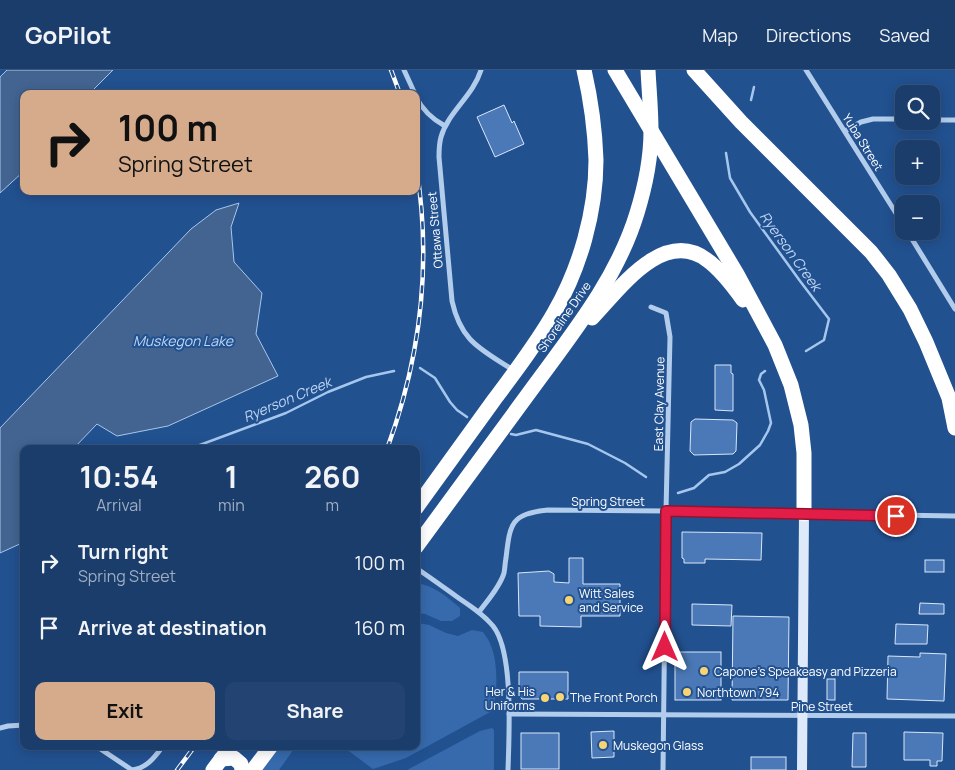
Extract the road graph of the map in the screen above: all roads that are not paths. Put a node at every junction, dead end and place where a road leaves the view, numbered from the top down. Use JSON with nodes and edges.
{"nodes":[{"id":1,"x":404,"y":70,"type":"edge"},
{"id":2,"x":481,"y":70,"type":"edge"},
{"id":3,"x":584,"y":70,"type":"edge"},
{"id":4,"x":615,"y":70,"type":"edge"},
{"id":5,"x":648,"y":70,"type":"edge"},
{"id":6,"x":695,"y":70,"type":"edge"},
{"id":7,"x":806,"y":70,"type":"edge"},
{"id":8,"x":414,"y":90,"type":"edge"},
{"id":9,"x":420,"y":105,"type":"edge"},
{"id":10,"x":895,"y":119,"type":"edge"},
{"id":11,"x":940,"y":120,"type":"edge"},
{"id":12,"x":955,"y":120,"type":"edge"},
{"id":13,"x":446,"y":126,"type":"junction"},
{"id":14,"x":651,"y":131,"type":"junction"},
{"id":15,"x":845,"y":131,"type":"junction"},
{"id":16,"x":895,"y":212,"type":"edge"},
{"id":17,"x":912,"y":240,"type":"edge"},
{"id":18,"x":651,"y":307,"type":"dead end"},
{"id":19,"x":955,"y":310,"type":"edge"},
{"id":20,"x":763,"y":322,"type":"junction"},
{"id":21,"x":558,"y":353,"type":"junction"},
{"id":22,"x":516,"y":371,"type":"junction"},
{"id":23,"x":955,"y":428,"type":"edge"},
{"id":24,"x":420,"y":503,"type":"edge"},
{"id":25,"x":442,"y":511,"type":"junction"},
{"id":26,"x":666,"y":511,"type":"junction"},
{"id":27,"x":804,"y":514,"type":"junction"},
{"id":28,"x":955,"y":516,"type":"edge"},
{"id":29,"x":420,"y":541,"type":"edge"},
{"id":30,"x":420,"y":571,"type":"edge"},
{"id":31,"x":479,"y":612,"type":"junction"},
{"id":32,"x":509,"y":714,"type":"junction"},
{"id":33,"x":665,"y":714,"type":"junction"},
{"id":34,"x":803,"y":716,"type":"junction"},
{"id":35,"x":955,"y":716,"type":"edge"},
{"id":36,"x":20,"y":725,"type":"edge"},
{"id":37,"x":0,"y":728,"type":"edge"},
{"id":38,"x":102,"y":750,"type":"edge"},
{"id":39,"x":160,"y":750,"type":"edge"},
{"id":40,"x":228,"y":750,"type":"edge"},
{"id":41,"x":268,"y":750,"type":"edge"},
{"id":42,"x":217,"y":764,"type":"edge"},
{"id":43,"x":242,"y":770,"type":"edge"},
{"id":44,"x":253,"y":770,"type":"edge"},
{"id":45,"x":508,"y":770,"type":"edge"},
{"id":46,"x":663,"y":770,"type":"edge"},
{"id":47,"x":802,"y":770,"type":"edge"}],
"edges":[{"from":1,"to":8,"type":"street"},
{"from":2,"to":13,"type":"street","name":"Ottawa Street"},
{"from":3,"to":22,"type":"highway","name":"Shoreline Drive"},
{"from":4,"to":14,"type":"highway"},
{"from":5,"to":14,"type":"highway","name":"Shoreline Drive"},
{"from":6,"to":23,"type":"highway"},
{"from":7,"to":15,"type":"street","name":"Yuba Street"},
{"from":9,"to":13,"type":"street"},
{"from":10,"to":15,"type":"street"},
{"from":11,"to":12,"type":"street"},
{"from":13,"to":22,"type":"street","name":"Ottawa Street"},
{"from":14,"to":20,"type":"highway"},
{"from":14,"to":21,"type":"highway","name":"Shoreline Drive"},
{"from":15,"to":16,"type":"street","name":"Yuba Street"},
{"from":17,"to":19,"type":"street"},
{"from":18,"to":26,"type":"street","name":"East Clay Avenue"},
{"from":20,"to":21,"type":"highway"},
{"from":20,"to":27,"type":"highway"},
{"from":21,"to":25,"type":"highway","name":"Shoreline Drive"},
{"from":22,"to":24,"type":"highway","name":"Shoreline Drive"},
{"from":22,"to":25,"type":"highway"},
{"from":25,"to":29,"type":"highway","name":"Shoreline Drive"},
{"from":26,"to":27,"type":"street","name":"Spring Street"},
{"from":26,"to":31,"type":"street","name":"Spring Street"},
{"from":26,"to":33,"type":"street"},
{"from":27,"to":28,"type":"street","name":"Spring Street"},
{"from":27,"to":34,"type":"main road"},
{"from":30,"to":31,"type":"street"},
{"from":31,"to":32,"type":"street"},
{"from":32,"to":33,"type":"street","name":"Pine Street"},
{"from":32,"to":45,"type":"street"},
{"from":33,"to":34,"type":"street","name":"Pine Street"},
{"from":33,"to":46,"type":"street"},
{"from":34,"to":35,"type":"street","name":"Pine Street"},
{"from":34,"to":47,"type":"main road"},
{"from":36,"to":37,"type":"street"},
{"from":38,"to":39,"type":"street"},
{"from":40,"to":42,"type":"highway"},
{"from":41,"to":44,"type":"highway"},
{"from":42,"to":43,"type":"highway"}]}
